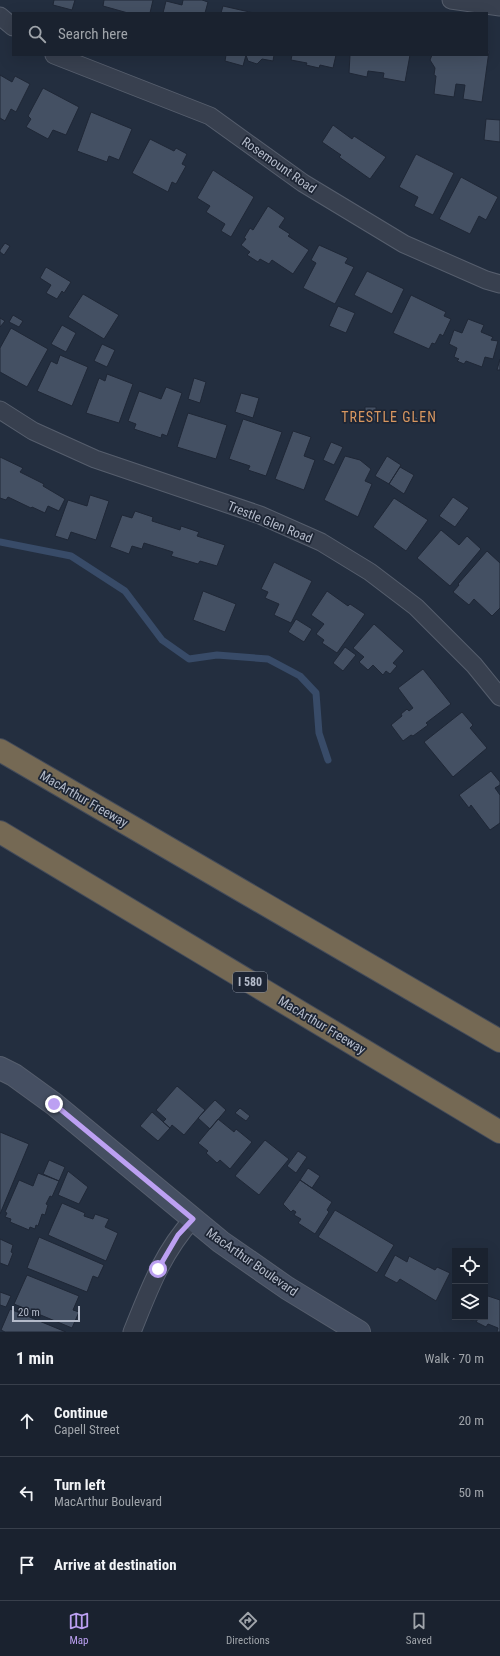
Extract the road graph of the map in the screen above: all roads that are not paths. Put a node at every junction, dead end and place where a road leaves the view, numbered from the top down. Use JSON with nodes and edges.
{"nodes":[{"id":1,"x":451,"y":0,"type":"edge"},
{"id":2,"x":500,"y":6,"type":"edge"},
{"id":3,"x":0,"y":16,"type":"edge"},
{"id":4,"x":12,"y":26,"type":"edge"},
{"id":5,"x":57,"y":56,"type":"edge"},
{"id":6,"x":500,"y":284,"type":"edge"},
{"id":7,"x":0,"y":410,"type":"edge"},
{"id":8,"x":500,"y":697,"type":"edge"},
{"id":9,"x":0,"y":750,"type":"edge"},
{"id":10,"x":0,"y":832,"type":"edge"},
{"id":11,"x":500,"y":1041,"type":"edge"},
{"id":12,"x":0,"y":1068,"type":"edge"},
{"id":13,"x":500,"y":1132,"type":"edge"},
{"id":14,"x":193,"y":1219,"type":"junction"},
{"id":15,"x":132,"y":1332,"type":"edge"},
{"id":16,"x":359,"y":1332,"type":"edge"}],
"edges":[{"from":1,"to":2,"type":"street"},
{"from":3,"to":4,"type":"street"},
{"from":5,"to":6,"type":"street","name":"Rosemount Road"},
{"from":7,"to":8,"type":"street","name":"Trestle Glen Road"},
{"from":9,"to":11,"type":"highway","name":"MacArthur Freeway"},
{"from":10,"to":13,"type":"highway","name":"MacArthur Freeway","number":"I 580"},
{"from":12,"to":14,"type":"main road","name":"MacArthur Boulevard"},
{"from":14,"to":15,"type":"street"},
{"from":14,"to":16,"type":"main road","name":"MacArthur Boulevard"}]}
